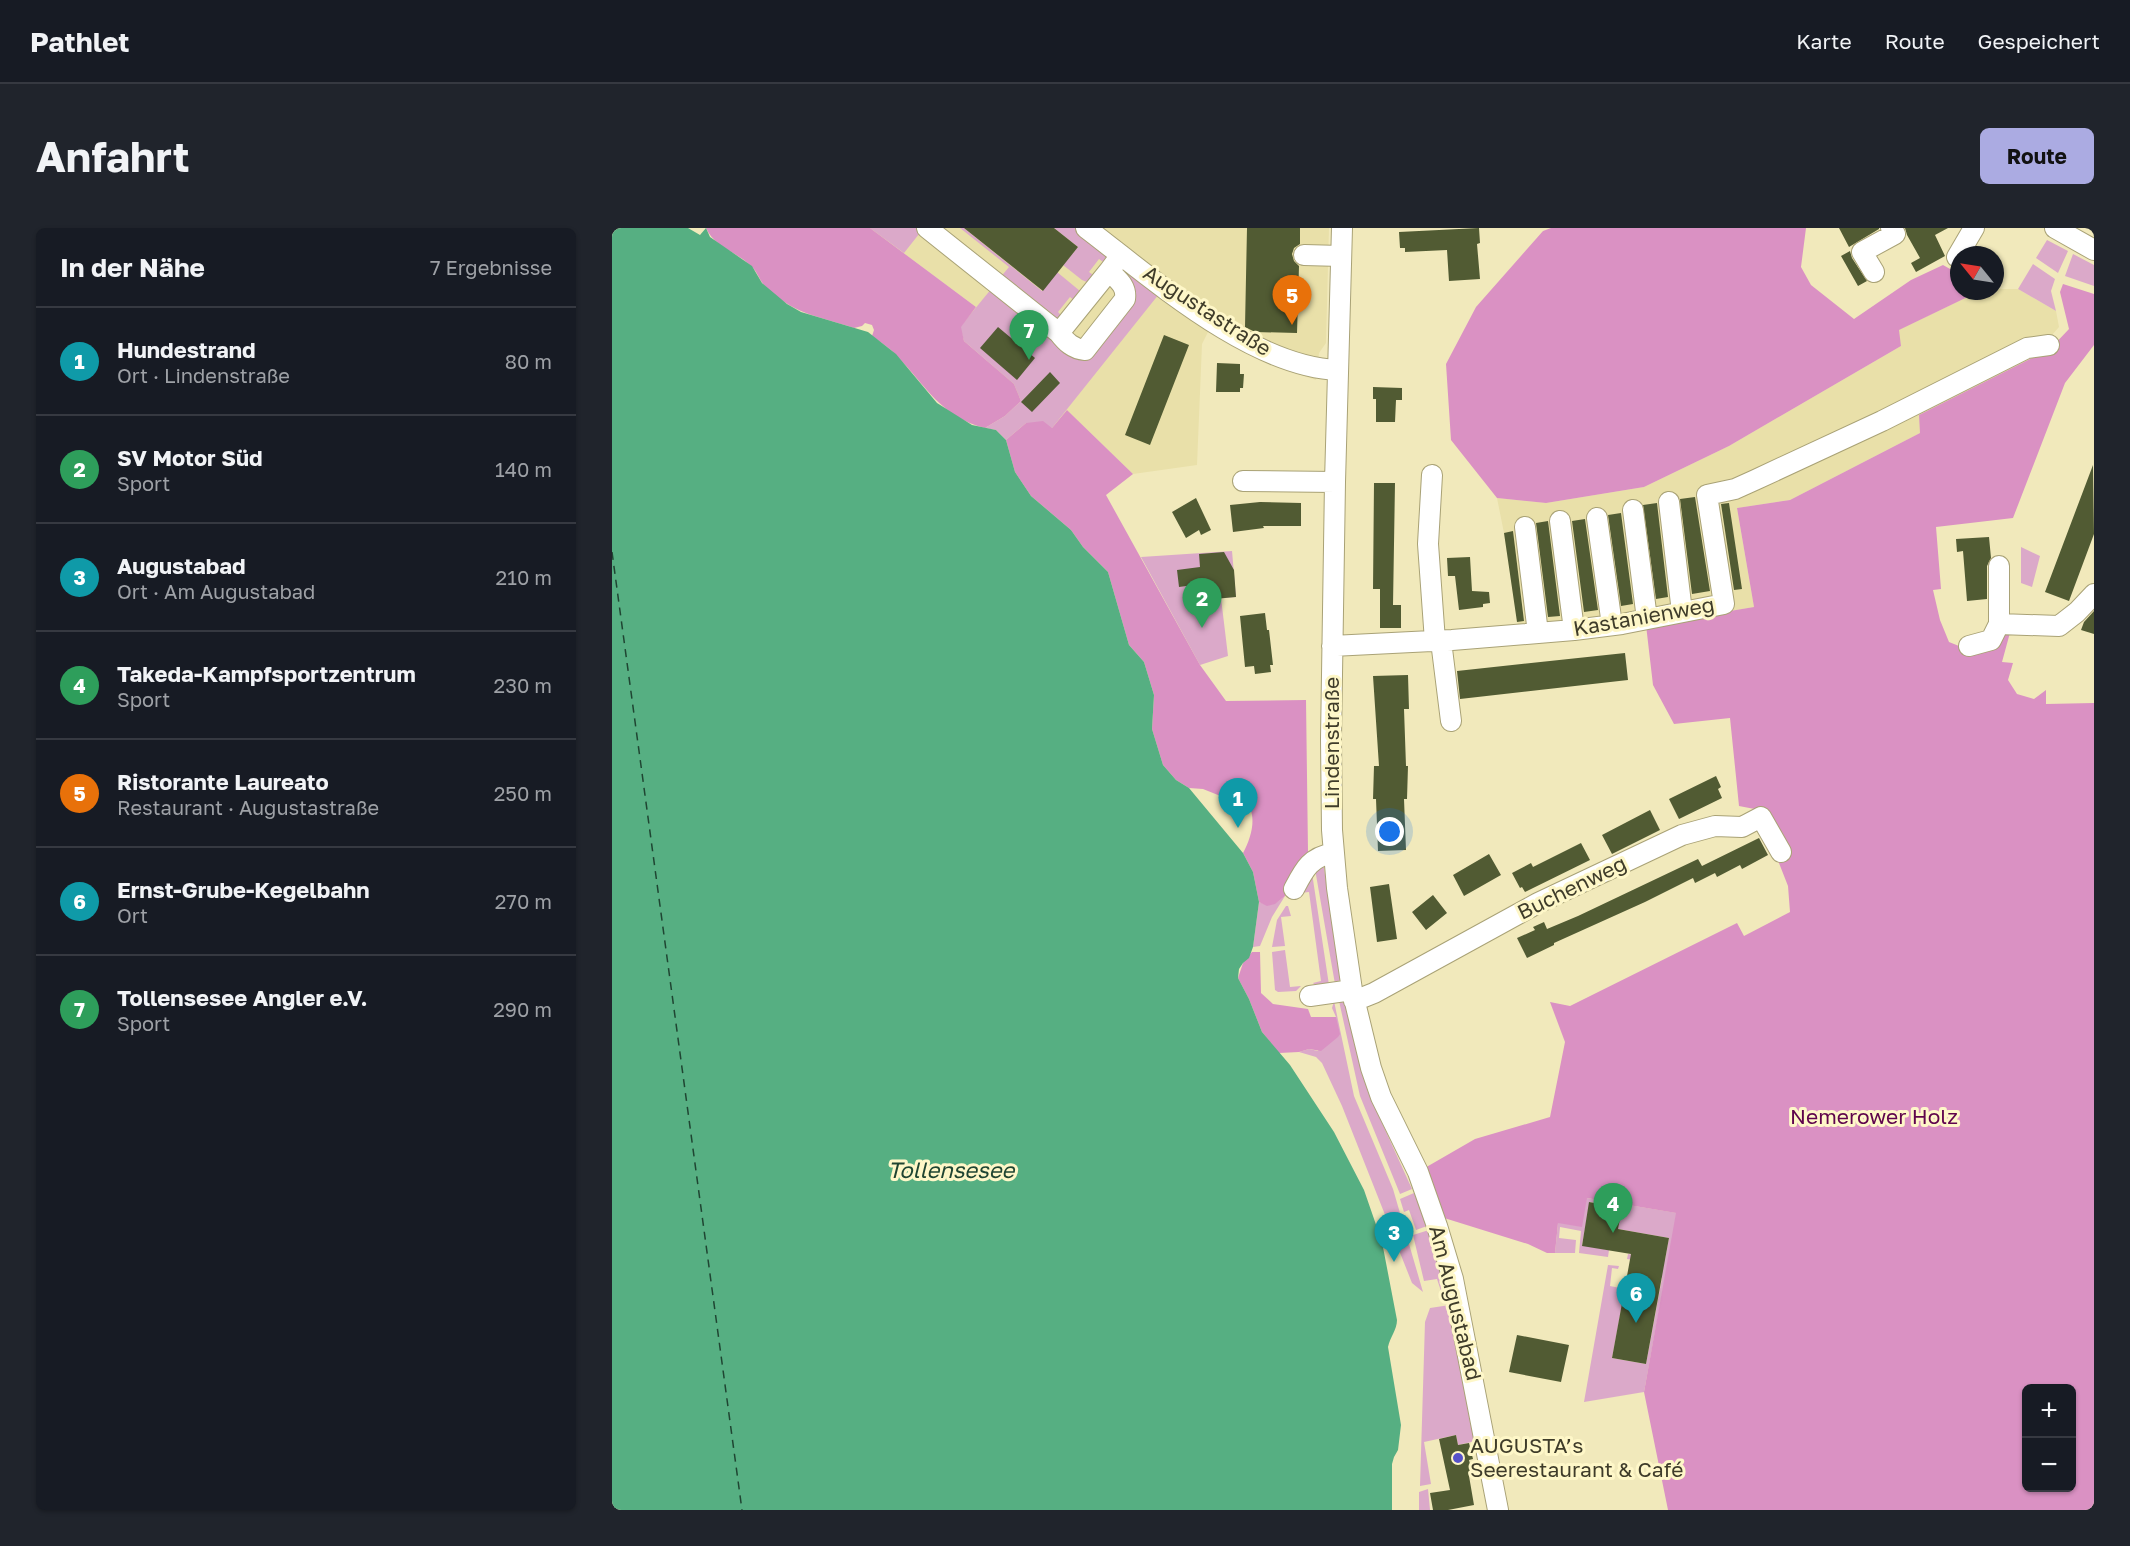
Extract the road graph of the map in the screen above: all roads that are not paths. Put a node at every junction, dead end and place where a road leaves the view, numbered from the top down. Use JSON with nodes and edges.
{"nodes":[{"id":1,"x":927,"y":228,"type":"edge"},
{"id":2,"x":1086,"y":228,"type":"edge"},
{"id":3,"x":1342,"y":228,"type":"edge"},
{"id":4,"x":1891,"y":228,"type":"edge"},
{"id":5,"x":1974,"y":228,"type":"edge"},
{"id":6,"x":2055,"y":228,"type":"edge"},
{"id":7,"x":1963,"y":246,"type":"edge"},
{"id":8,"x":2094,"y":249,"type":"edge"},
{"id":9,"x":1121,"y":255,"type":"junction"},
{"id":10,"x":1304,"y":255,"type":"dead end"},
{"id":11,"x":1341,"y":256,"type":"junction"},
{"id":12,"x":1109,"y":271,"type":"junction"},
{"id":13,"x":1874,"y":272,"type":"dead end"},
{"id":14,"x":1059,"y":333,"type":"junction"},
{"id":15,"x":2049,"y":345,"type":"dead end"},
{"id":16,"x":1338,"y":370,"type":"junction"},
{"id":17,"x":1432,"y":475,"type":"dead end"},
{"id":18,"x":1243,"y":481,"type":"dead end"},
{"id":19,"x":1335,"y":482,"type":"junction"},
{"id":20,"x":1669,"y":502,"type":"dead end"},
{"id":21,"x":1633,"y":510,"type":"dead end"},
{"id":22,"x":1597,"y":518,"type":"dead end"},
{"id":23,"x":1560,"y":521,"type":"dead end"},
{"id":24,"x":1525,"y":527,"type":"dead end"},
{"id":25,"x":1999,"y":566,"type":"dead end"},
{"id":26,"x":2094,"y":594,"type":"edge"},
{"id":27,"x":1682,"y":612,"type":"junction"},
{"id":28,"x":1647,"y":619,"type":"junction"},
{"id":29,"x":1999,"y":624,"type":"junction"},
{"id":30,"x":1617,"y":625,"type":"junction"},
{"id":31,"x":1574,"y":630,"type":"junction"},
{"id":32,"x":1538,"y":633,"type":"junction"},
{"id":33,"x":1438,"y":641,"type":"junction"},
{"id":34,"x":1332,"y":646,"type":"junction"},
{"id":35,"x":1969,"y":646,"type":"dead end"},
{"id":36,"x":1451,"y":721,"type":"dead end"},
{"id":37,"x":1781,"y":852,"type":"dead end"},
{"id":38,"x":1333,"y":853,"type":"junction"},
{"id":39,"x":1294,"y":889,"type":"dead end"},
{"id":40,"x":1310,"y":996,"type":"dead end"},
{"id":41,"x":1353,"y":996,"type":"junction"},
{"id":42,"x":1498,"y":1510,"type":"edge"}],
"edges":[{"from":1,"to":14,"type":"street"},
{"from":2,"to":9,"type":"street","name":"Augustastraße"},
{"from":3,"to":11,"type":"street","name":"Lindenstraße"},
{"from":4,"to":13,"type":"street"},
{"from":5,"to":7,"type":"street"},
{"from":6,"to":8,"type":"street"},
{"from":9,"to":12,"type":"street"},
{"from":9,"to":16,"type":"street","name":"Augustastraße"},
{"from":10,"to":11,"type":"street"},
{"from":11,"to":16,"type":"street","name":"Lindenstraße"},
{"from":12,"to":14,"type":"street"},
{"from":12,"to":14,"type":"street"},
{"from":15,"to":27,"type":"street","name":"Kastanienweg"},
{"from":16,"to":19,"type":"street","name":"Lindenstraße"},
{"from":17,"to":33,"type":"street"},
{"from":18,"to":19,"type":"street"},
{"from":19,"to":34,"type":"street","name":"Lindenstraße"},
{"from":20,"to":27,"type":"street"},
{"from":21,"to":28,"type":"street"},
{"from":22,"to":30,"type":"street"},
{"from":23,"to":31,"type":"street"},
{"from":24,"to":32,"type":"street"},
{"from":25,"to":29,"type":"street"},
{"from":26,"to":29,"type":"street"},
{"from":27,"to":28,"type":"street","name":"Kastanienweg"},
{"from":28,"to":30,"type":"street","name":"Kastanienweg"},
{"from":29,"to":35,"type":"street"},
{"from":30,"to":31,"type":"street","name":"Kastanienweg"},
{"from":31,"to":32,"type":"street","name":"Kastanienweg"},
{"from":32,"to":33,"type":"street","name":"Kastanienweg"},
{"from":33,"to":34,"type":"street","name":"Kastanienweg"},
{"from":33,"to":36,"type":"street"},
{"from":34,"to":38,"type":"street","name":"Lindenstraße"},
{"from":37,"to":41,"type":"street","name":"Buchenweg"},
{"from":38,"to":39,"type":"street"},
{"from":38,"to":41,"type":"street","name":"Lindenstraße"},
{"from":40,"to":41,"type":"street","name":"Buchenweg"},
{"from":41,"to":42,"type":"street","name":"Am Augustabad"}]}
